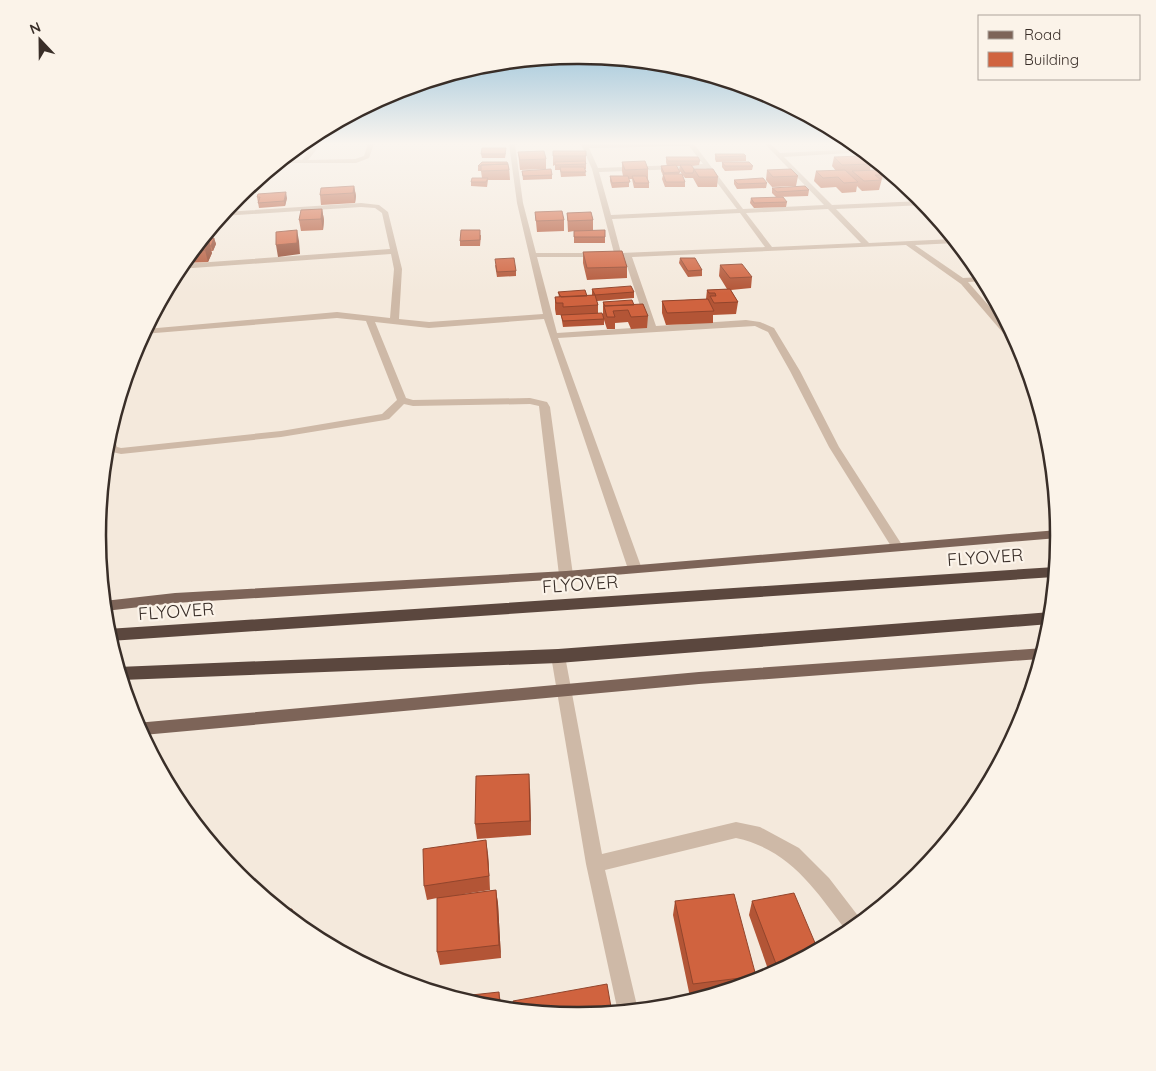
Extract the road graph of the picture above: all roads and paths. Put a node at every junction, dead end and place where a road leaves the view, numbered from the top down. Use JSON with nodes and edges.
{"nodes":[{"id":1,"x":519,"y":194,"type":"edge"},
{"id":2,"x":602,"y":194,"type":"edge"},
{"id":3,"x":729,"y":194,"type":"edge"},
{"id":4,"x":817,"y":194,"type":"edge"},
{"id":5,"x":913,"y":203,"type":"edge"},
{"id":6,"x":829,"y":206,"type":"junction"},
{"id":7,"x":741,"y":211,"type":"junction"},
{"id":8,"x":233,"y":213,"type":"edge"},
{"id":9,"x":608,"y":216,"type":"junction"},
{"id":10,"x":947,"y":241,"type":"edge"},
{"id":11,"x":907,"y":243,"type":"junction"},
{"id":12,"x":867,"y":245,"type":"junction"},
{"id":13,"x":770,"y":249,"type":"junction"},
{"id":14,"x":394,"y":251,"type":"junction"},
{"id":15,"x":532,"y":255,"type":"junction"},
{"id":16,"x":622,"y":255,"type":"junction"},
{"id":17,"x":191,"y":266,"type":"edge"},
{"id":18,"x":974,"y":279,"type":"edge"},
{"id":19,"x":962,"y":280,"type":"junction"},
{"id":20,"x":548,"y":316,"type":"junction"},
{"id":21,"x":369,"y":318,"type":"junction"},
{"id":22,"x":394,"y":321,"type":"junction"},
{"id":23,"x":999,"y":322,"type":"edge"},
{"id":24,"x":652,"y":329,"type":"junction"},
{"id":25,"x":153,"y":331,"type":"edge"},
{"id":26,"x":553,"y":336,"type":"junction"},
{"id":27,"x":402,"y":400,"type":"junction"},
{"id":28,"x":114,"y":449,"type":"edge"},
{"id":29,"x":1050,"y":535,"type":"edge"},
{"id":30,"x":898,"y":548,"type":"junction"},
{"id":31,"x":635,"y":569,"type":"junction"},
{"id":32,"x":1048,"y":572,"type":"edge"},
{"id":33,"x":566,"y":575,"type":"junction"},
{"id":34,"x":111,"y":605,"type":"edge"},
{"id":35,"x":1043,"y":619,"type":"edge"},
{"id":36,"x":117,"y":635,"type":"edge"},
{"id":37,"x":1035,"y":654,"type":"edge"},
{"id":38,"x":558,"y":656,"type":"junction"},
{"id":39,"x":126,"y":672,"type":"edge"},
{"id":40,"x":563,"y":690,"type":"junction"},
{"id":41,"x":148,"y":728,"type":"edge"},
{"id":42,"x":595,"y":864,"type":"junction"},
{"id":43,"x":850,"y":921,"type":"edge"},
{"id":44,"x":626,"y":1004,"type":"edge"}],
"edges":[{"from":1,"to":15,"type":"street"},
{"from":2,"to":9,"type":"street"},
{"from":3,"to":7,"type":"street"},
{"from":4,"to":6,"type":"street"},
{"from":5,"to":6,"type":"street"},
{"from":6,"to":7,"type":"street"},
{"from":6,"to":12,"type":"street"},
{"from":7,"to":9,"type":"street"},
{"from":7,"to":13,"type":"street"},
{"from":8,"to":14,"type":"street"},
{"from":9,"to":16,"type":"street"},
{"from":10,"to":11,"type":"street"},
{"from":11,"to":12,"type":"street"},
{"from":11,"to":19,"type":"street"},
{"from":12,"to":13,"type":"street"},
{"from":13,"to":16,"type":"street"},
{"from":14,"to":17,"type":"street"},
{"from":14,"to":22,"type":"street"},
{"from":15,"to":16,"type":"street"},
{"from":15,"to":20,"type":"street"},
{"from":16,"to":24,"type":"street"},
{"from":18,"to":19,"type":"street"},
{"from":19,"to":23,"type":"street"},
{"from":20,"to":22,"type":"street"},
{"from":20,"to":26,"type":"street"},
{"from":21,"to":22,"type":"street"},
{"from":21,"to":25,"type":"street"},
{"from":21,"to":27,"type":"street"},
{"from":24,"to":26,"type":"street"},
{"from":24,"to":30,"type":"street"},
{"from":26,"to":31,"type":"street"},
{"from":27,"to":28,"type":"street"},
{"from":27,"to":33,"type":"street"},
{"from":29,"to":30,"type":"main road"},
{"from":30,"to":31,"type":"main road"},
{"from":31,"to":33,"type":"main road"},
{"from":32,"to":36,"type":"highway","name":"FLYOVER"},
{"from":33,"to":34,"type":"main road"},
{"from":35,"to":38,"type":"highway"},
{"from":37,"to":40,"type":"main road"},
{"from":38,"to":39,"type":"highway"},
{"from":38,"to":40,"type":"street"},
{"from":40,"to":41,"type":"main road"},
{"from":40,"to":42,"type":"street"},
{"from":42,"to":43,"type":"street"},
{"from":42,"to":44,"type":"street"}]}
